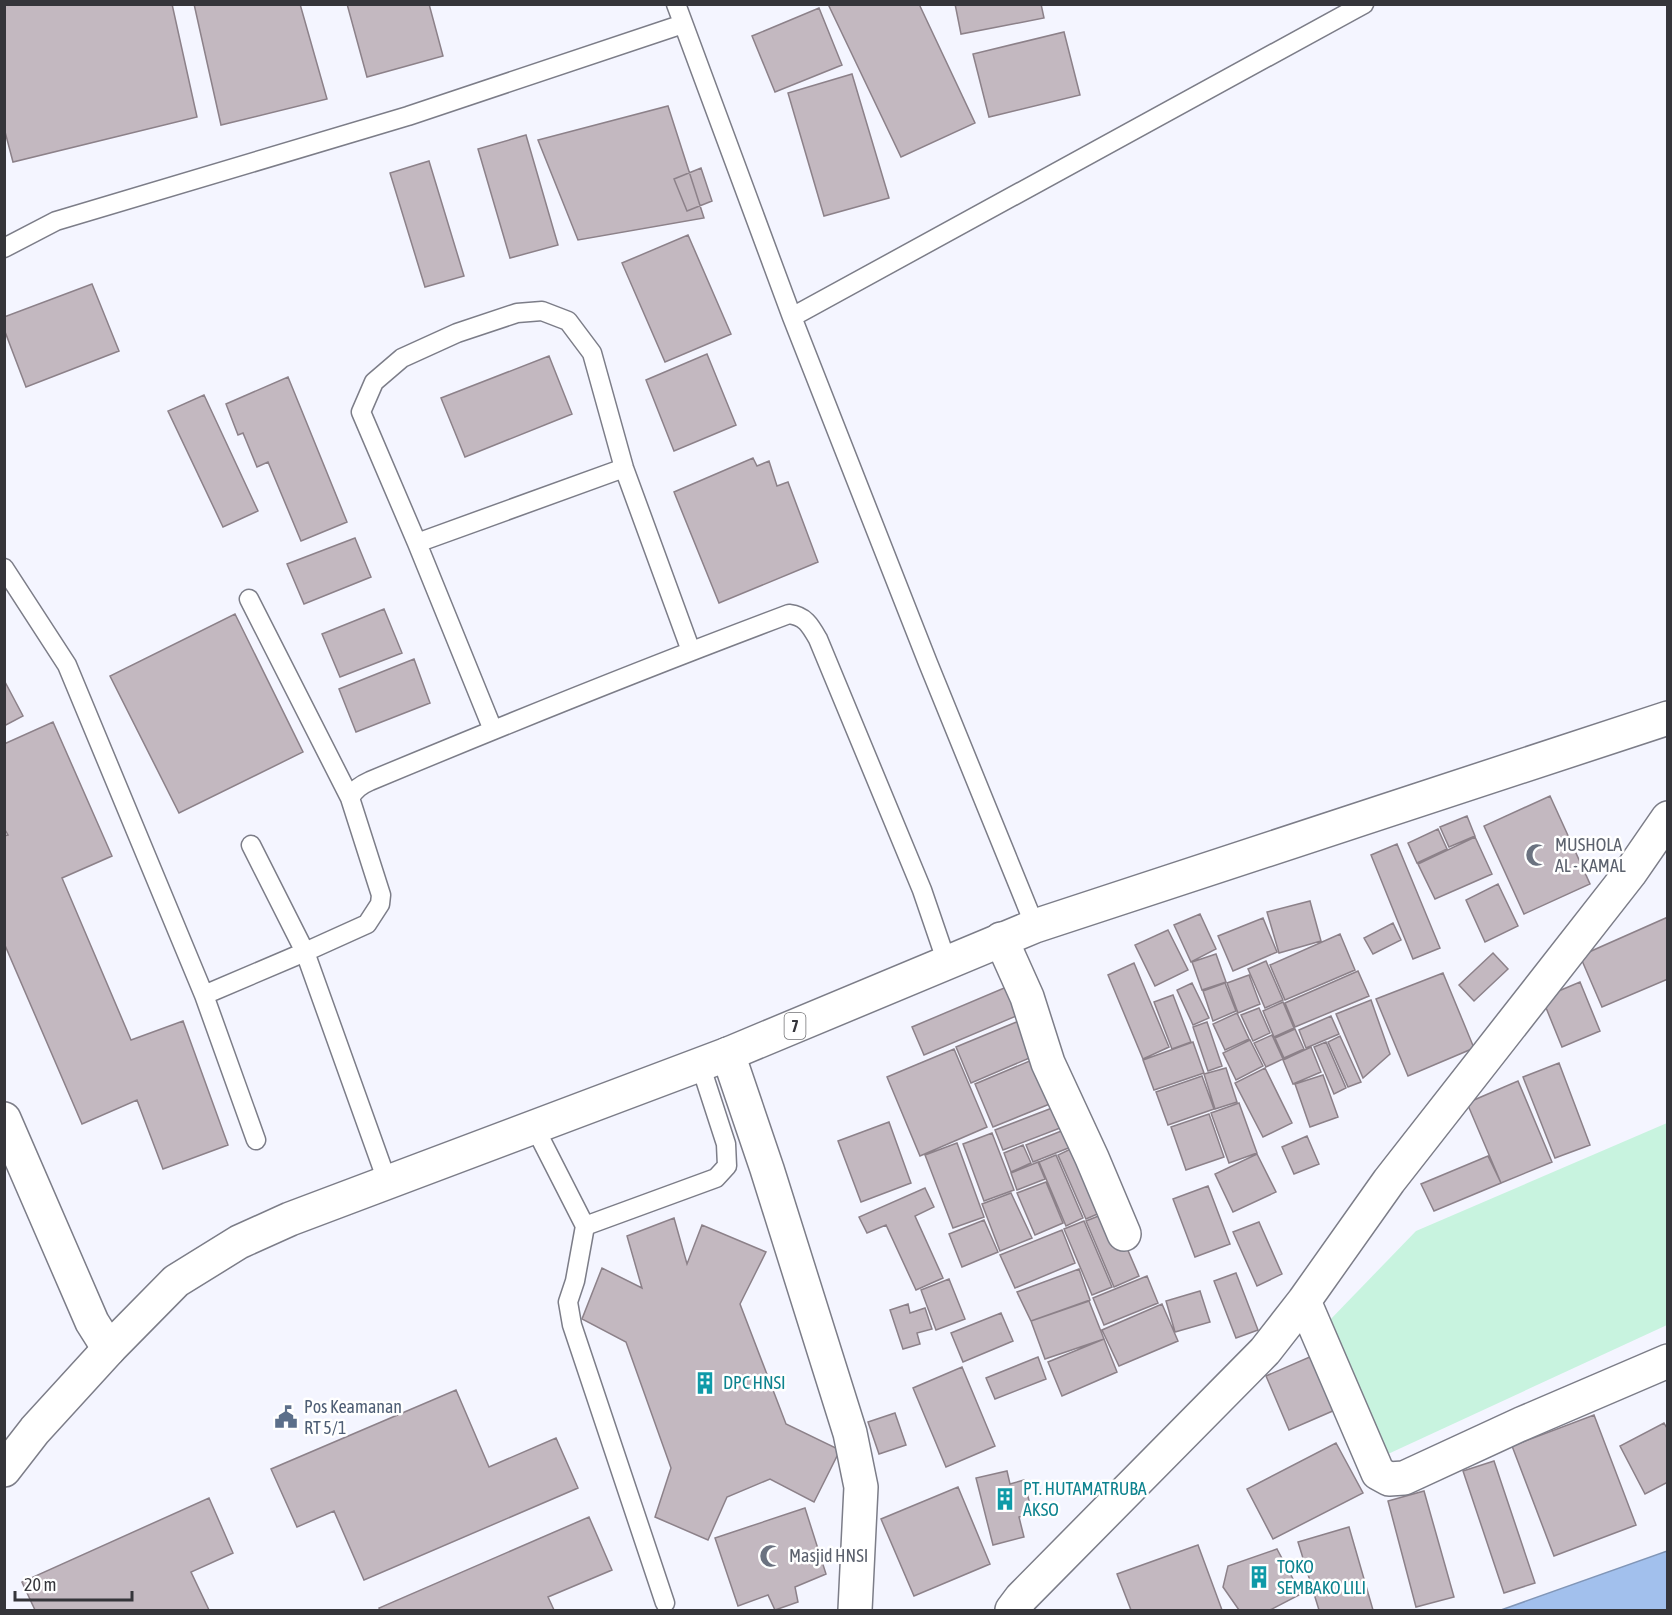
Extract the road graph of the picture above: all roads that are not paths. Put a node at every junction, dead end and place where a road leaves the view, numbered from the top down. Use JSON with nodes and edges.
{"nodes":[{"id":1,"x":676,"y":4,"type":"edge"},
{"id":2,"x":1365,"y":4,"type":"edge"},
{"id":3,"x":684,"y":24,"type":"junction"},
{"id":4,"x":4,"y":248,"type":"edge"},
{"id":5,"x":792,"y":317,"type":"junction"},
{"id":6,"x":624,"y":468,"type":"junction"},
{"id":7,"x":417,"y":543,"type":"junction"},
{"id":8,"x":4,"y":568,"type":"edge"},
{"id":9,"x":249,"y":599,"type":"dead end"},
{"id":10,"x":691,"y":651,"type":"junction"},
{"id":11,"x":1668,"y":718,"type":"edge"},
{"id":12,"x":493,"y":730,"type":"junction"},
{"id":13,"x":350,"y":798,"type":"junction"},
{"id":14,"x":1668,"y":818,"type":"edge"},
{"id":15,"x":251,"y":845,"type":"dead end"},
{"id":16,"x":1035,"y":926,"type":"junction"},
{"id":17,"x":1001,"y":939,"type":"junction"},
{"id":18,"x":305,"y":952,"type":"junction"},
{"id":19,"x":947,"y":963,"type":"junction"},
{"id":20,"x":204,"y":995,"type":"junction"},
{"id":21,"x":714,"y":1059,"type":"junction"},
{"id":22,"x":4,"y":1119,"type":"edge"},
{"id":23,"x":534,"y":1126,"type":"junction"},
{"id":24,"x":256,"y":1140,"type":"dead end"},
{"id":25,"x":387,"y":1181,"type":"junction"},
{"id":26,"x":585,"y":1226,"type":"junction"},
{"id":27,"x":1124,"y":1234,"type":"dead end"},
{"id":28,"x":1304,"y":1301,"type":"junction"},
{"id":29,"x":109,"y":1349,"type":"junction"},
{"id":30,"x":1668,"y":1361,"type":"edge"},
{"id":31,"x":4,"y":1470,"type":"edge"},
{"id":32,"x":665,"y":1603,"type":"dead end"},
{"id":33,"x":855,"y":1611,"type":"edge"},
{"id":34,"x":1012,"y":1611,"type":"edge"}],
"edges":[{"from":1,"to":3,"type":"lane"},
{"from":2,"to":5,"type":"lane"},
{"from":3,"to":4,"type":"lane"},
{"from":3,"to":5,"type":"lane"},
{"from":5,"to":16,"type":"lane"},
{"from":6,"to":7,"type":"lane"},
{"from":6,"to":7,"type":"lane"},
{"from":6,"to":10,"type":"lane"},
{"from":7,"to":12,"type":"lane"},
{"from":8,"to":20,"type":"lane"},
{"from":9,"to":13,"type":"lane"},
{"from":10,"to":12,"type":"lane"},
{"from":10,"to":19,"type":"lane"},
{"from":11,"to":16,"type":"main road","number":"7"},
{"from":12,"to":13,"type":"lane"},
{"from":13,"to":18,"type":"lane"},
{"from":14,"to":28,"type":"main road"},
{"from":15,"to":18,"type":"lane"},
{"from":16,"to":17,"type":"main road","number":"7"},
{"from":17,"to":19,"type":"main road","number":"7"},
{"from":17,"to":27,"type":"main road"},
{"from":18,"to":20,"type":"lane"},
{"from":18,"to":25,"type":"lane"},
{"from":19,"to":21,"type":"main road","number":"7"},
{"from":20,"to":24,"type":"lane"},
{"from":21,"to":23,"type":"main road","number":"7"},
{"from":21,"to":26,"type":"lane"},
{"from":21,"to":33,"type":"main road"},
{"from":22,"to":29,"type":"main road"},
{"from":23,"to":25,"type":"main road","number":"7"},
{"from":23,"to":26,"type":"lane"},
{"from":25,"to":29,"type":"main road","number":"7"},
{"from":26,"to":32,"type":"lane"},
{"from":28,"to":30,"type":"main road"},
{"from":28,"to":34,"type":"main road"},
{"from":29,"to":31,"type":"main road","number":"7"}]}
